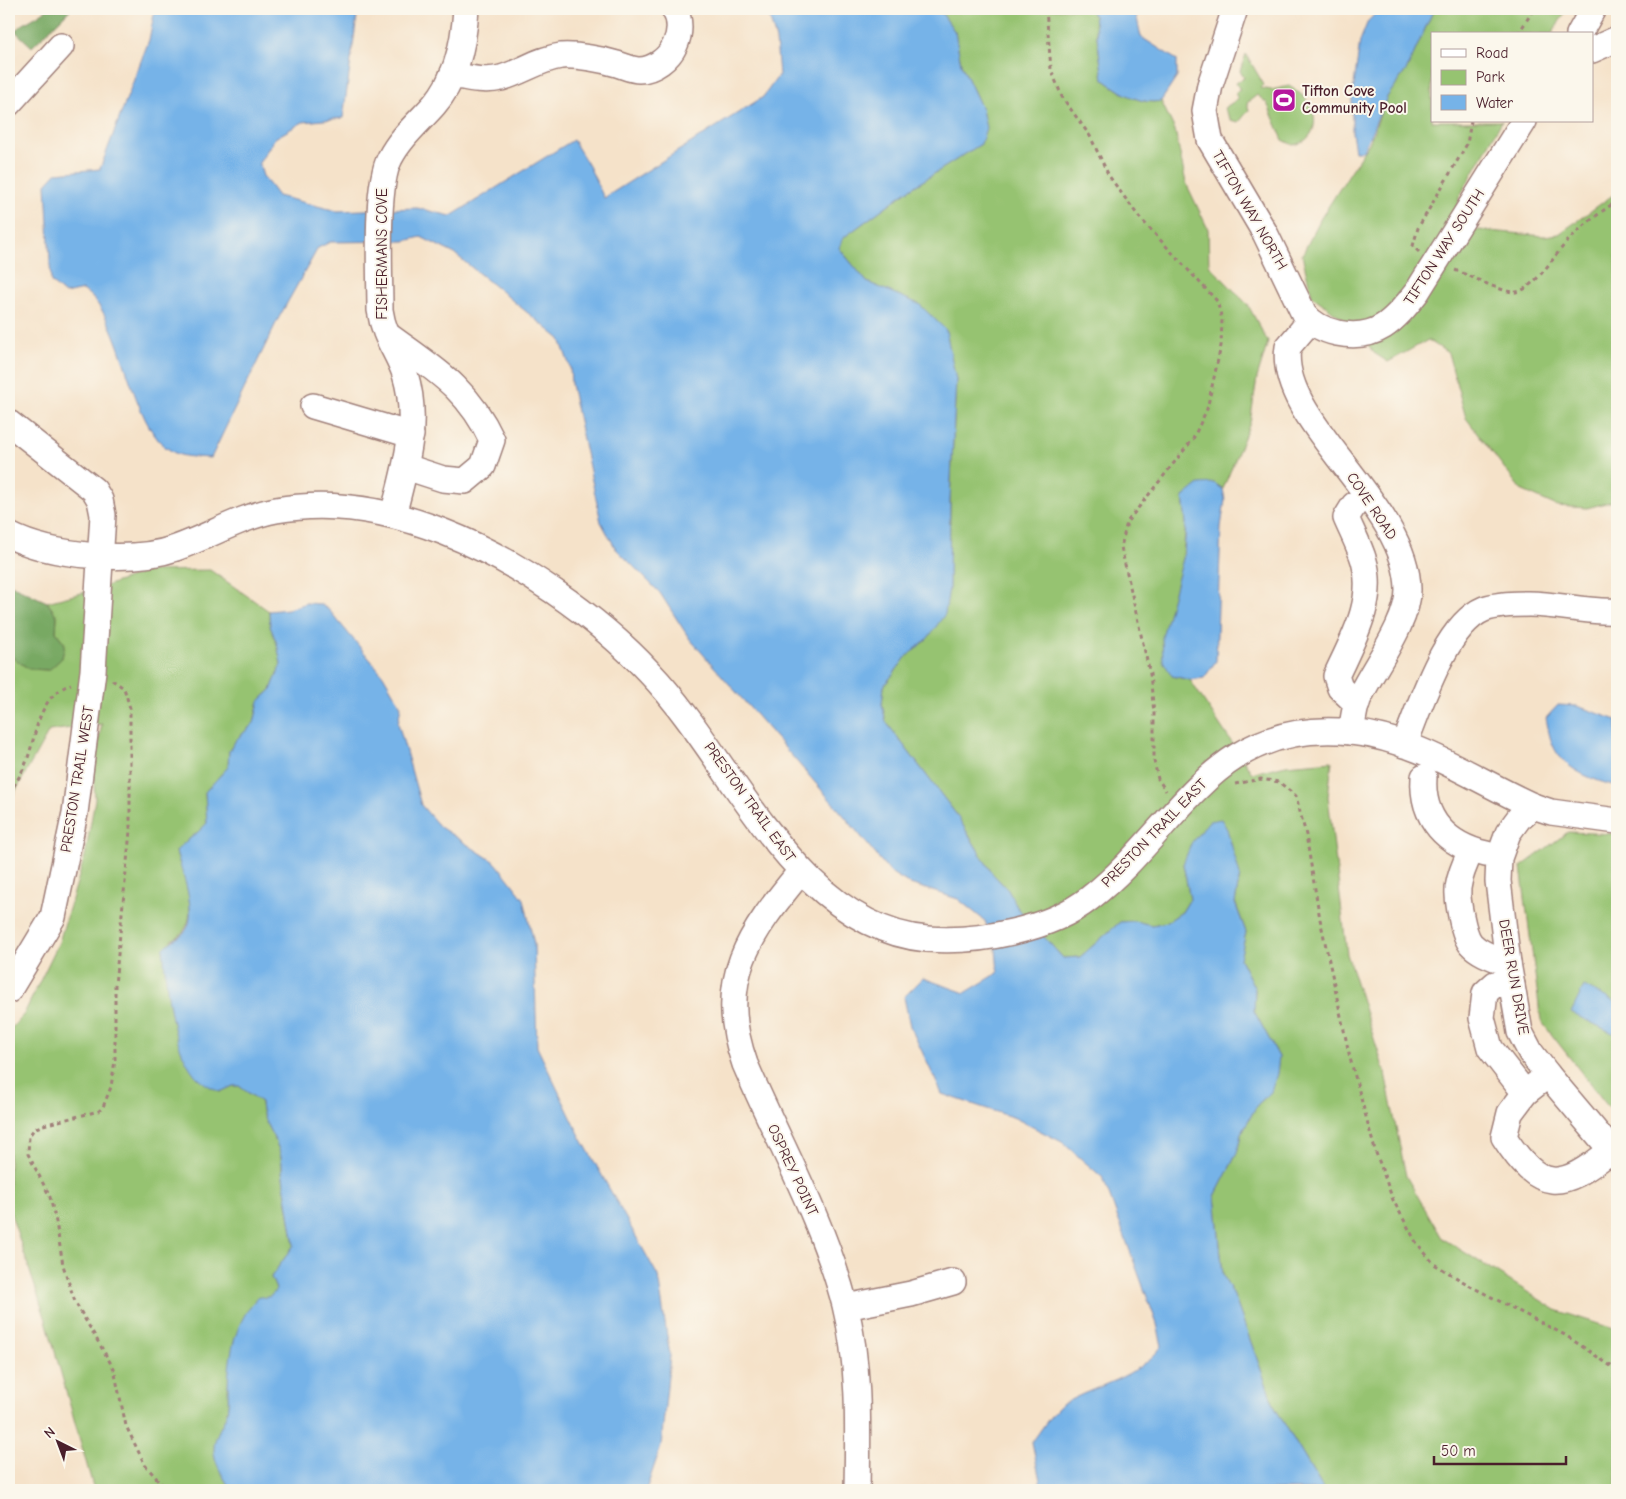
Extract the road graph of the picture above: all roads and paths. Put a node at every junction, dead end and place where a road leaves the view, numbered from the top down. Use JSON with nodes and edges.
{"nodes":[{"id":1,"x":466,"y":9,"type":"edge"},
{"id":2,"x":674,"y":9,"type":"edge"},
{"id":3,"x":1046,"y":9,"type":"edge"},
{"id":4,"x":1235,"y":9,"type":"edge"},
{"id":5,"x":1534,"y":9,"type":"edge"},
{"id":6,"x":1593,"y":9,"type":"edge"},
{"id":7,"x":1519,"y":32,"type":"edge"},
{"id":8,"x":1580,"y":32,"type":"edge"},
{"id":9,"x":1617,"y":39,"type":"edge"},
{"id":10,"x":61,"y":46,"type":"dead end"},
{"id":11,"x":1594,"y":49,"type":"edge"},
{"id":12,"x":452,"y":75,"type":"junction"},
{"id":13,"x":9,"y":103,"type":"edge"},
{"id":14,"x":1470,"y":122,"type":"edge"},
{"id":15,"x":1523,"y":122,"type":"edge"},
{"id":16,"x":1617,"y":201,"type":"edge"},
{"id":17,"x":1435,"y":261,"type":"junction"},
{"id":18,"x":1310,"y":321,"type":"junction"},
{"id":19,"x":386,"y":333,"type":"junction"},
{"id":20,"x":314,"y":406,"type":"dead end"},
{"id":21,"x":9,"y":422,"type":"edge"},
{"id":22,"x":411,"y":435,"type":"junction"},
{"id":23,"x":406,"y":467,"type":"junction"},
{"id":24,"x":1367,"y":496,"type":"junction"},
{"id":25,"x":393,"y":515,"type":"junction"},
{"id":26,"x":9,"y":535,"type":"edge"},
{"id":27,"x":100,"y":555,"type":"junction"},
{"id":28,"x":1617,"y":611,"type":"edge"},
{"id":29,"x":106,"y":678,"type":"dead end"},
{"id":30,"x":79,"y":682,"type":"dead end"},
{"id":31,"x":1356,"y":704,"type":"junction"},
{"id":32,"x":1352,"y":732,"type":"junction"},
{"id":33,"x":1404,"y":745,"type":"junction"},
{"id":34,"x":1424,"y":777,"type":"dead end"},
{"id":35,"x":1227,"y":788,"type":"dead end"},
{"id":36,"x":9,"y":792,"type":"edge"},
{"id":37,"x":1533,"y":806,"type":"junction"},
{"id":38,"x":1176,"y":808,"type":"junction"},
{"id":39,"x":1617,"y":821,"type":"edge"},
{"id":40,"x":1471,"y":851,"type":"junction"},
{"id":41,"x":1498,"y":858,"type":"junction"},
{"id":42,"x":801,"y":871,"type":"junction"},
{"id":43,"x":1510,"y":974,"type":"junction"},
{"id":44,"x":9,"y":990,"type":"edge"},
{"id":45,"x":1548,"y":1076,"type":"junction"},
{"id":46,"x":1524,"y":1093,"type":"junction"},
{"id":47,"x":1614,"y":1154,"type":"edge"},
{"id":48,"x":953,"y":1282,"type":"dead end"},
{"id":49,"x":846,"y":1307,"type":"junction"},
{"id":50,"x":1617,"y":1370,"type":"edge"},
{"id":51,"x":166,"y":1490,"type":"edge"},
{"id":52,"x":857,"y":1490,"type":"edge"}],
"edges":[{"from":1,"to":12,"type":"street","name":"FISHERMANS COVE"},
{"from":2,"to":12,"type":"street"},
{"from":3,"to":38,"type":"path"},
{"from":4,"to":18,"type":"street","name":"TIFTON WAY NORTH"},
{"from":5,"to":7,"type":"path"},
{"from":6,"to":8,"type":"street"},
{"from":9,"to":11,"type":"street"},
{"from":10,"to":13,"type":"street"},
{"from":12,"to":19,"type":"street","name":"FISHERMANS COVE"},
{"from":14,"to":17,"type":"path"},
{"from":15,"to":17,"type":"street","name":"TIFTON WAY SOUTH"},
{"from":16,"to":17,"type":"path"},
{"from":17,"to":18,"type":"street","name":"TIFTON WAY SOUTH"},
{"from":18,"to":24,"type":"street","name":"COVE ROAD"},
{"from":19,"to":22,"type":"street","name":"FISHERMANS COVE"},
{"from":19,"to":23,"type":"street"},
{"from":20,"to":22,"type":"street"},
{"from":21,"to":27,"type":"street","name":"PRESTON TRAIL WEST"},
{"from":22,"to":23,"type":"street","name":"FISHERMANS COVE"},
{"from":23,"to":25,"type":"street","name":"FISHERMANS COVE"},
{"from":24,"to":31,"type":"street","name":"COVE ROAD"},
{"from":24,"to":31,"type":"street"},
{"from":25,"to":27,"type":"street","name":"PRESTON TRAIL EAST"},
{"from":25,"to":42,"type":"street","name":"PRESTON TRAIL EAST"},
{"from":26,"to":27,"type":"street","name":"PRESTON TRAIL EAST"},
{"from":27,"to":44,"type":"street","name":"PRESTON TRAIL WEST"},
{"from":28,"to":33,"type":"street"},
{"from":29,"to":51,"type":"path"},
{"from":30,"to":36,"type":"path"},
{"from":31,"to":32,"type":"street","name":"COVE ROAD"},
{"from":32,"to":33,"type":"street","name":"PRESTON TRAIL EAST"},
{"from":32,"to":38,"type":"street","name":"PRESTON TRAIL EAST"},
{"from":33,"to":37,"type":"street","name":"PRESTON TRAIL EAST"},
{"from":34,"to":40,"type":"street"},
{"from":35,"to":50,"type":"path"},
{"from":37,"to":39,"type":"street","name":"PRESTON TRAIL EAST"},
{"from":37,"to":41,"type":"street","name":"DEER RUN DRIVE"},
{"from":38,"to":42,"type":"street","name":"PRESTON TRAIL EAST"},
{"from":40,"to":41,"type":"street"},
{"from":40,"to":43,"type":"street"},
{"from":41,"to":43,"type":"street","name":"DEER RUN DRIVE"},
{"from":42,"to":49,"type":"street","name":"OSPREY POINT"},
{"from":43,"to":45,"type":"street","name":"DEER RUN DRIVE"},
{"from":43,"to":46,"type":"street"},
{"from":45,"to":46,"type":"street"},
{"from":45,"to":47,"type":"street","name":"DEER RUN DRIVE"},
{"from":46,"to":47,"type":"street"},
{"from":48,"to":49,"type":"street"},
{"from":49,"to":52,"type":"street","name":"OSPREY POINT"}]}
